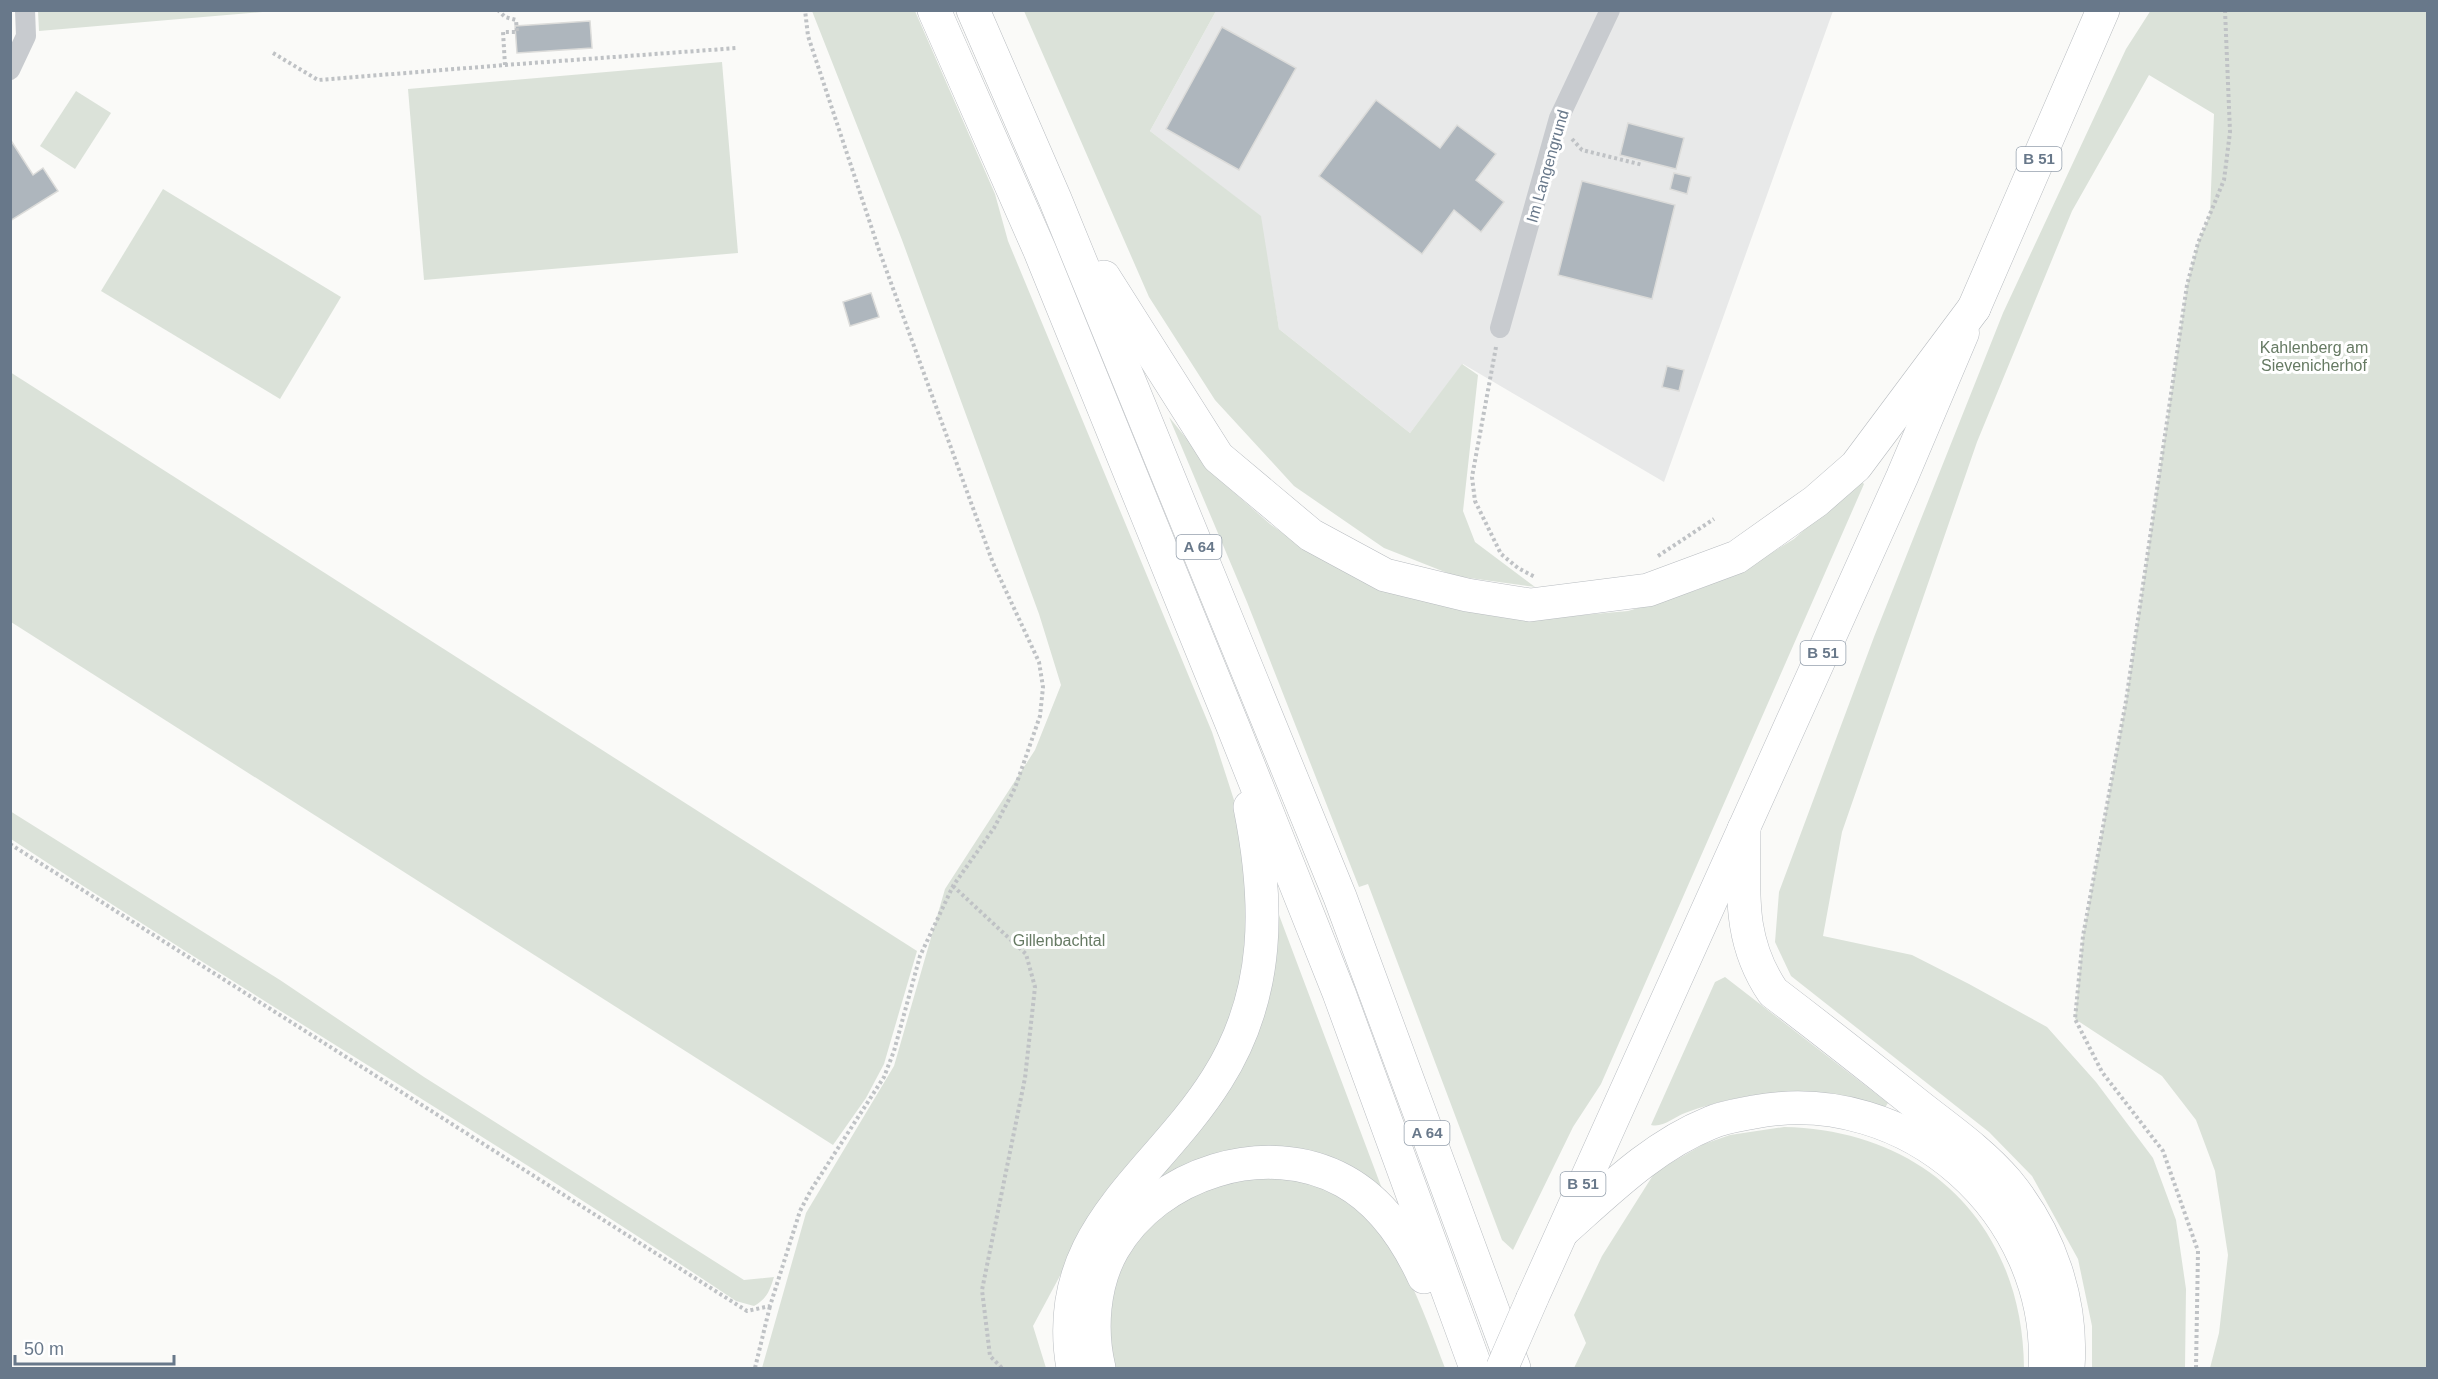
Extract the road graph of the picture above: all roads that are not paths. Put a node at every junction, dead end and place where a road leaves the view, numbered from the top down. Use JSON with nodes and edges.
{"nodes":[{"id":1,"x":24,"y":10,"type":"edge"},
{"id":2,"x":934,"y":10,"type":"edge"},
{"id":3,"x":973,"y":10,"type":"edge"},
{"id":4,"x":1610,"y":10,"type":"edge"},
{"id":5,"x":2103,"y":10,"type":"edge"},
{"id":6,"x":10,"y":70,"type":"edge"},
{"id":7,"x":1055,"y":199,"type":"junction"},
{"id":8,"x":1974,"y":308,"type":"junction"},
{"id":9,"x":1500,"y":328,"type":"road end"},
{"id":10,"x":1234,"y":729,"type":"junction"},
{"id":11,"x":1744,"y":829,"type":"junction"},
{"id":12,"x":1564,"y":1230,"type":"junction"},
{"id":13,"x":1072,"y":1368,"type":"edge"},
{"id":14,"x":1099,"y":1368,"type":"edge"},
{"id":15,"x":1468,"y":1368,"type":"edge"},
{"id":16,"x":1476,"y":1368,"type":"edge"},
{"id":17,"x":1502,"y":1368,"type":"edge"},
{"id":18,"x":1514,"y":1368,"type":"edge"},
{"id":19,"x":2045,"y":1368,"type":"edge"},
{"id":20,"x":2068,"y":1368,"type":"edge"}],
"edges":[{"from":1,"to":6,"type":"street"},
{"from":2,"to":10,"type":"highway","number":"A 64"},
{"from":3,"to":7,"type":"highway","number":"A 64"},
{"from":4,"to":9,"type":"street","name":"Im Langengrund"},
{"from":5,"to":8,"type":"highway","number":"B 51"},
{"from":7,"to":8,"type":"highway"},
{"from":7,"to":18,"type":"highway","number":"A 64"},
{"from":8,"to":11,"type":"main road","number":"B 51"},
{"from":10,"to":13,"type":"highway"},
{"from":10,"to":16,"type":"highway","number":"A 64"},
{"from":11,"to":12,"type":"main road","number":"B 51"},
{"from":11,"to":20,"type":"highway"},
{"from":12,"to":17,"type":"main road","number":"B 51","bridge":true},
{"from":12,"to":19,"type":"highway"},
{"from":14,"to":15,"type":"highway"}]}
